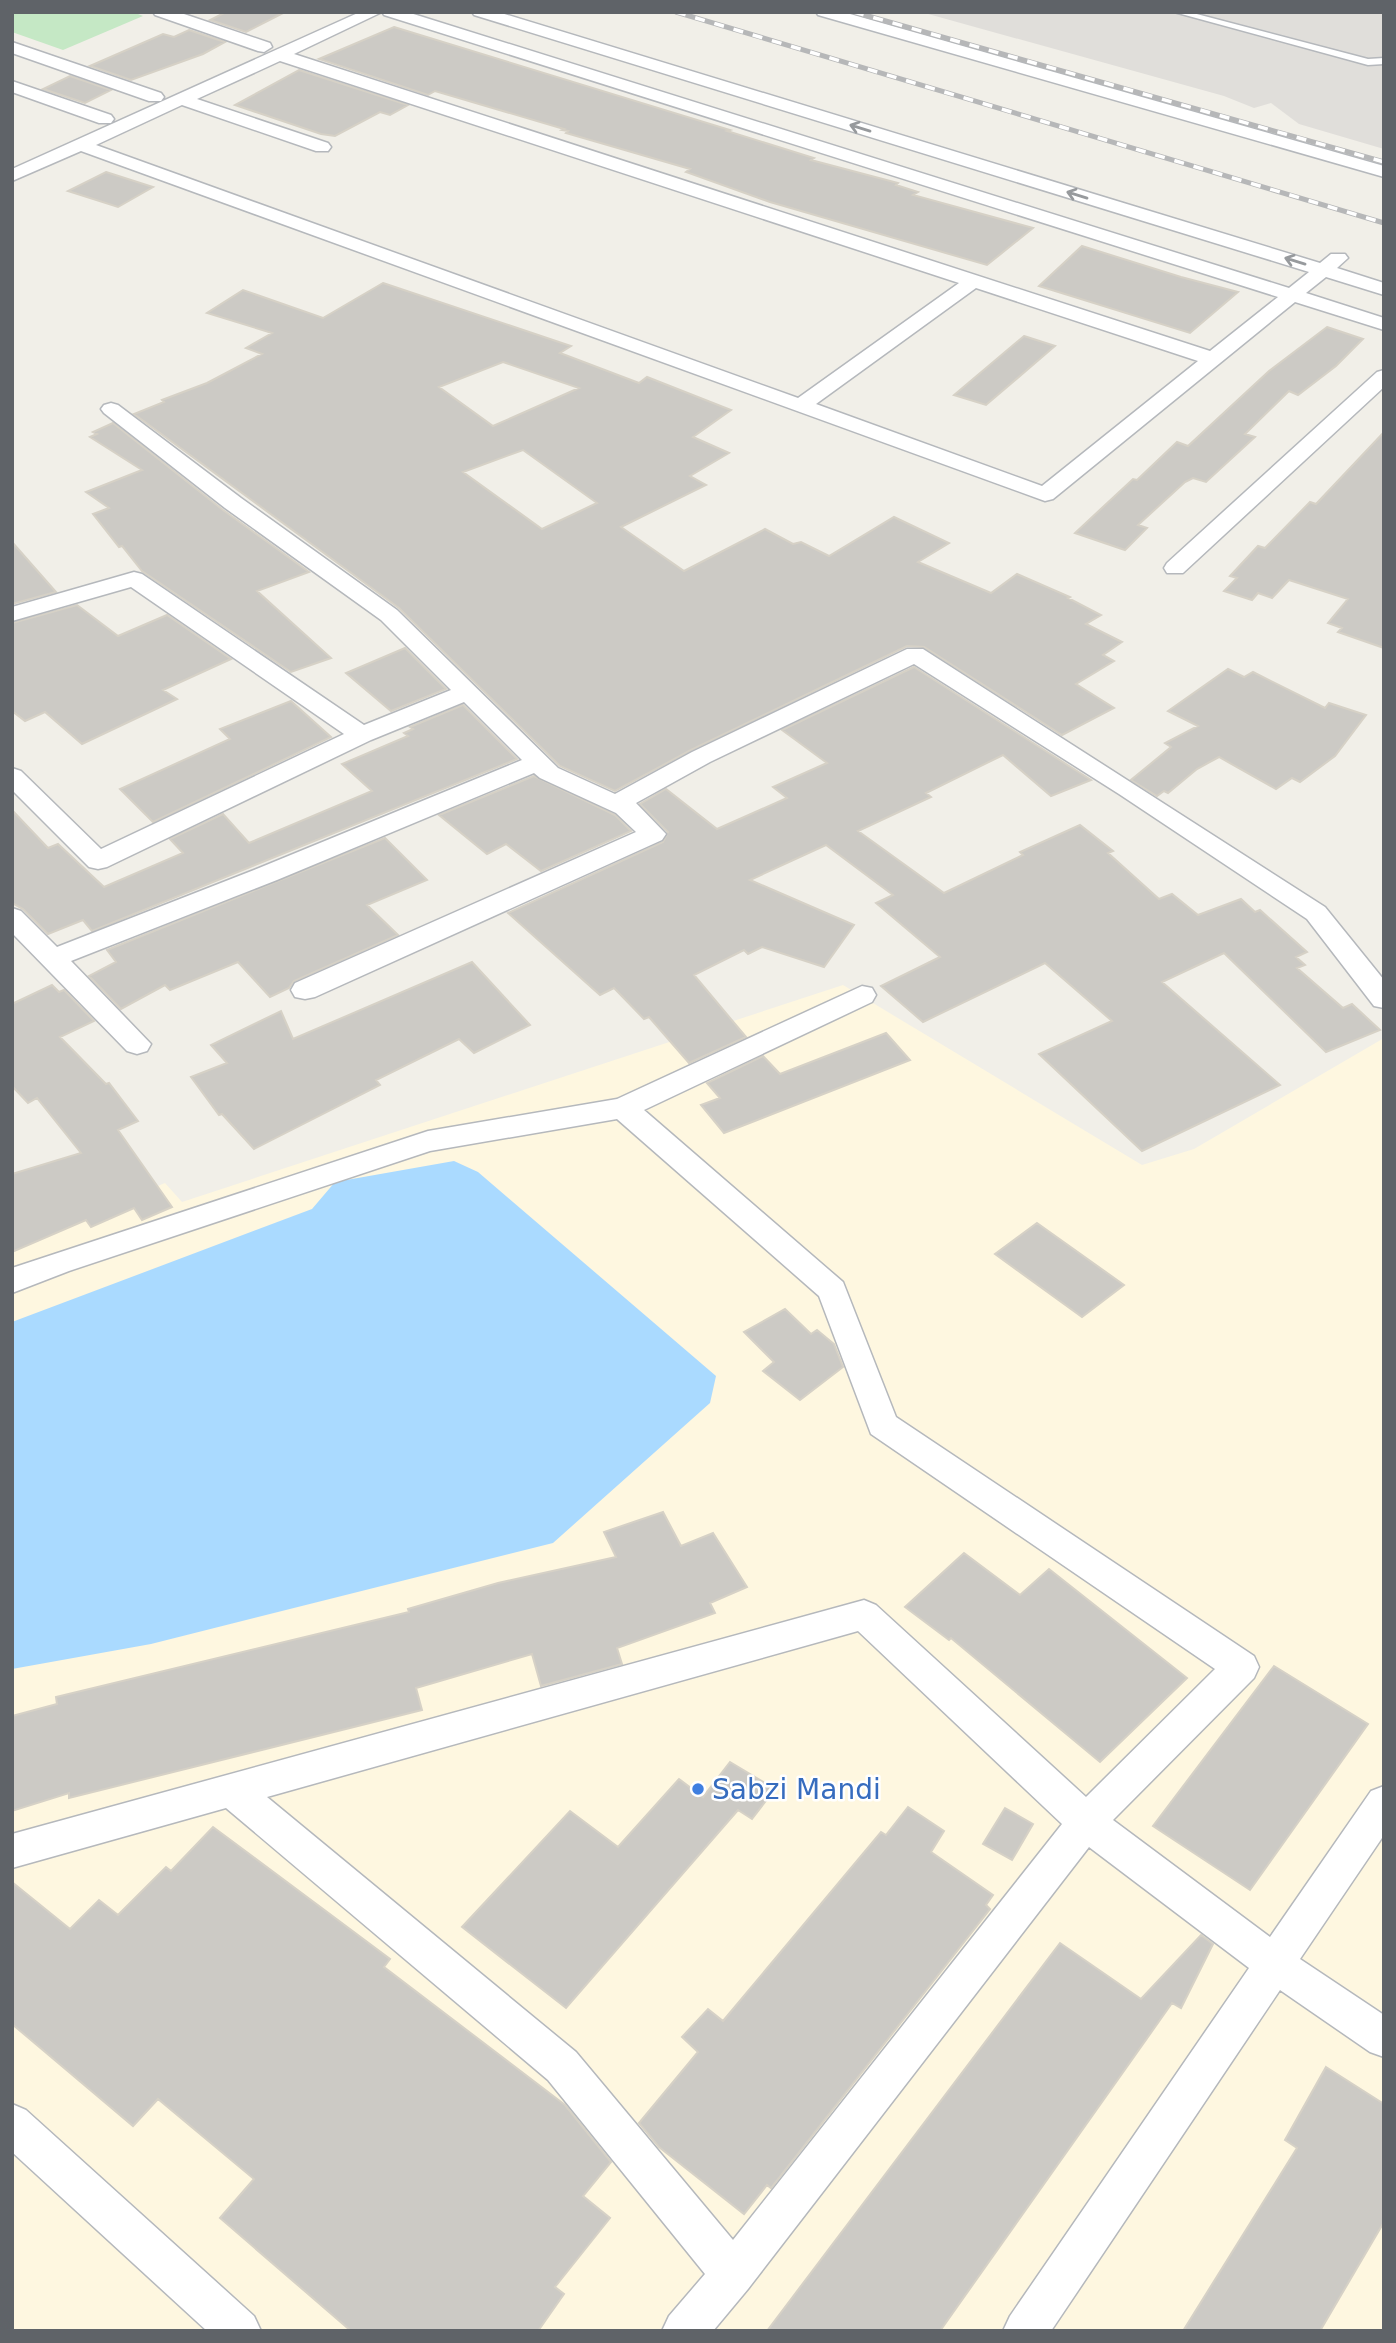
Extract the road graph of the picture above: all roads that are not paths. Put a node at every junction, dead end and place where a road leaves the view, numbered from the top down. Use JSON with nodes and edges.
{"nodes":[{"id":1,"x":161,"y":12,"type":"edge"},
{"id":2,"x":345,"y":12,"type":"edge"},
{"id":3,"x":374,"y":12,"type":"edge"},
{"id":4,"x":390,"y":12,"type":"edge"},
{"id":5,"x":480,"y":12,"type":"edge"},
{"id":6,"x":526,"y":12,"type":"edge"},
{"id":7,"x":824,"y":12,"type":"edge"},
{"id":8,"x":1178,"y":12,"type":"edge"},
{"id":9,"x":12,"y":47,"type":"edge"},
{"id":10,"x":272,"y":51,"type":"junction"},
{"id":11,"x":1384,"y":61,"type":"edge"},
{"id":12,"x":12,"y":86,"type":"edge"},
{"id":13,"x":155,"y":97,"type":"junction"},
{"id":14,"x":181,"y":100,"type":"junction"},
{"id":15,"x":105,"y":119,"type":"junction"},
{"id":16,"x":80,"y":145,"type":"junction"},
{"id":17,"x":323,"y":147,"type":"dead end"},
{"id":18,"x":12,"y":160,"type":"edge"},
{"id":19,"x":1384,"y":172,"type":"edge"},
{"id":20,"x":12,"y":176,"type":"edge"},
{"id":21,"x":1331,"y":264,"type":"junction"},
{"id":22,"x":1384,"y":272,"type":"edge"},
{"id":23,"x":974,"y":281,"type":"junction"},
{"id":24,"x":1384,"y":289,"type":"edge"},
{"id":25,"x":1292,"y":295,"type":"junction"},
{"id":26,"x":1384,"y":324,"type":"edge"},
{"id":27,"x":1213,"y":359,"type":"junction"},
{"id":28,"x":1384,"y":376,"type":"edge"},
{"id":29,"x":801,"y":405,"type":"junction"},
{"id":30,"x":111,"y":410,"type":"dead end"},
{"id":31,"x":1175,"y":568,"type":"dead end"},
{"id":32,"x":12,"y":614,"type":"edge"},
{"id":33,"x":468,"y":692,"type":"junction"},
{"id":34,"x":362,"y":735,"type":"junction"},
{"id":35,"x":536,"y":760,"type":"junction"},
{"id":36,"x":12,"y":776,"type":"edge"},
{"id":37,"x":616,"y":804,"type":"junction"},
{"id":38,"x":12,"y":917,"type":"edge"},
{"id":39,"x":51,"y":959,"type":"junction"},
{"id":40,"x":305,"y":990,"type":"dead end"},
{"id":41,"x":862,"y":995,"type":"dead end"},
{"id":42,"x":1384,"y":999,"type":"edge"},
{"id":43,"x":137,"y":1044,"type":"dead end"},
{"id":44,"x":623,"y":1108,"type":"junction"},
{"id":45,"x":12,"y":1281,"type":"edge"},
{"id":46,"x":231,"y":1790,"type":"junction"},
{"id":47,"x":1384,"y":1803,"type":"edge"},
{"id":48,"x":1086,"y":1822,"type":"junction"},
{"id":49,"x":12,"y":1851,"type":"edge"},
{"id":50,"x":1275,"y":1964,"type":"junction"},
{"id":51,"x":1384,"y":2038,"type":"edge"},
{"id":52,"x":12,"y":2124,"type":"edge"},
{"id":53,"x":733,"y":2274,"type":"junction"},
{"id":54,"x":239,"y":2331,"type":"edge"},
{"id":55,"x":684,"y":2331,"type":"edge"},
{"id":56,"x":1025,"y":2331,"type":"edge"}],
"edges":[{"from":1,"to":10,"type":"street"},
{"from":2,"to":10,"type":"street"},
{"from":3,"to":10,"type":"street"},
{"from":4,"to":25,"type":"street"},
{"from":21,"to":5,"type":"street","one_way":true},
{"from":6,"to":21,"type":"street"},
{"from":7,"to":19,"type":"street"},
{"from":8,"to":11,"type":"lane"},
{"from":9,"to":13,"type":"street"},
{"from":10,"to":13,"type":"street"},
{"from":10,"to":14,"type":"street"},
{"from":10,"to":23,"type":"street"},
{"from":12,"to":15,"type":"street"},
{"from":13,"to":15,"type":"street"},
{"from":14,"to":16,"type":"street"},
{"from":14,"to":17,"type":"street"},
{"from":15,"to":18,"type":"street"},
{"from":16,"to":20,"type":"street"},
{"from":16,"to":29,"type":"street"},
{"from":21,"to":22,"type":"street"},
{"from":21,"to":24,"type":"street"},
{"from":21,"to":25,"type":"street"},
{"from":23,"to":27,"type":"street"},
{"from":23,"to":29,"type":"street"},
{"from":25,"to":26,"type":"street"},
{"from":25,"to":27,"type":"street"},
{"from":27,"to":29,"type":"street"},
{"from":28,"to":31,"type":"street"},
{"from":30,"to":33,"type":"street"},
{"from":32,"to":34,"type":"street"},
{"from":33,"to":34,"type":"street"},
{"from":33,"to":35,"type":"street"},
{"from":34,"to":36,"type":"street"},
{"from":35,"to":37,"type":"street"},
{"from":35,"to":39,"type":"street"},
{"from":37,"to":40,"type":"street"},
{"from":37,"to":42,"type":"street"},
{"from":38,"to":39,"type":"street"},
{"from":39,"to":43,"type":"street"},
{"from":41,"to":44,"type":"street"},
{"from":44,"to":45,"type":"street"},
{"from":44,"to":48,"type":"street"},
{"from":46,"to":48,"type":"street"},
{"from":46,"to":49,"type":"street"},
{"from":46,"to":53,"type":"street"},
{"from":47,"to":50,"type":"street"},
{"from":48,"to":50,"type":"street"},
{"from":48,"to":53,"type":"street"},
{"from":50,"to":51,"type":"street"},
{"from":50,"to":56,"type":"street"},
{"from":52,"to":54,"type":"street"},
{"from":53,"to":55,"type":"street"}]}
